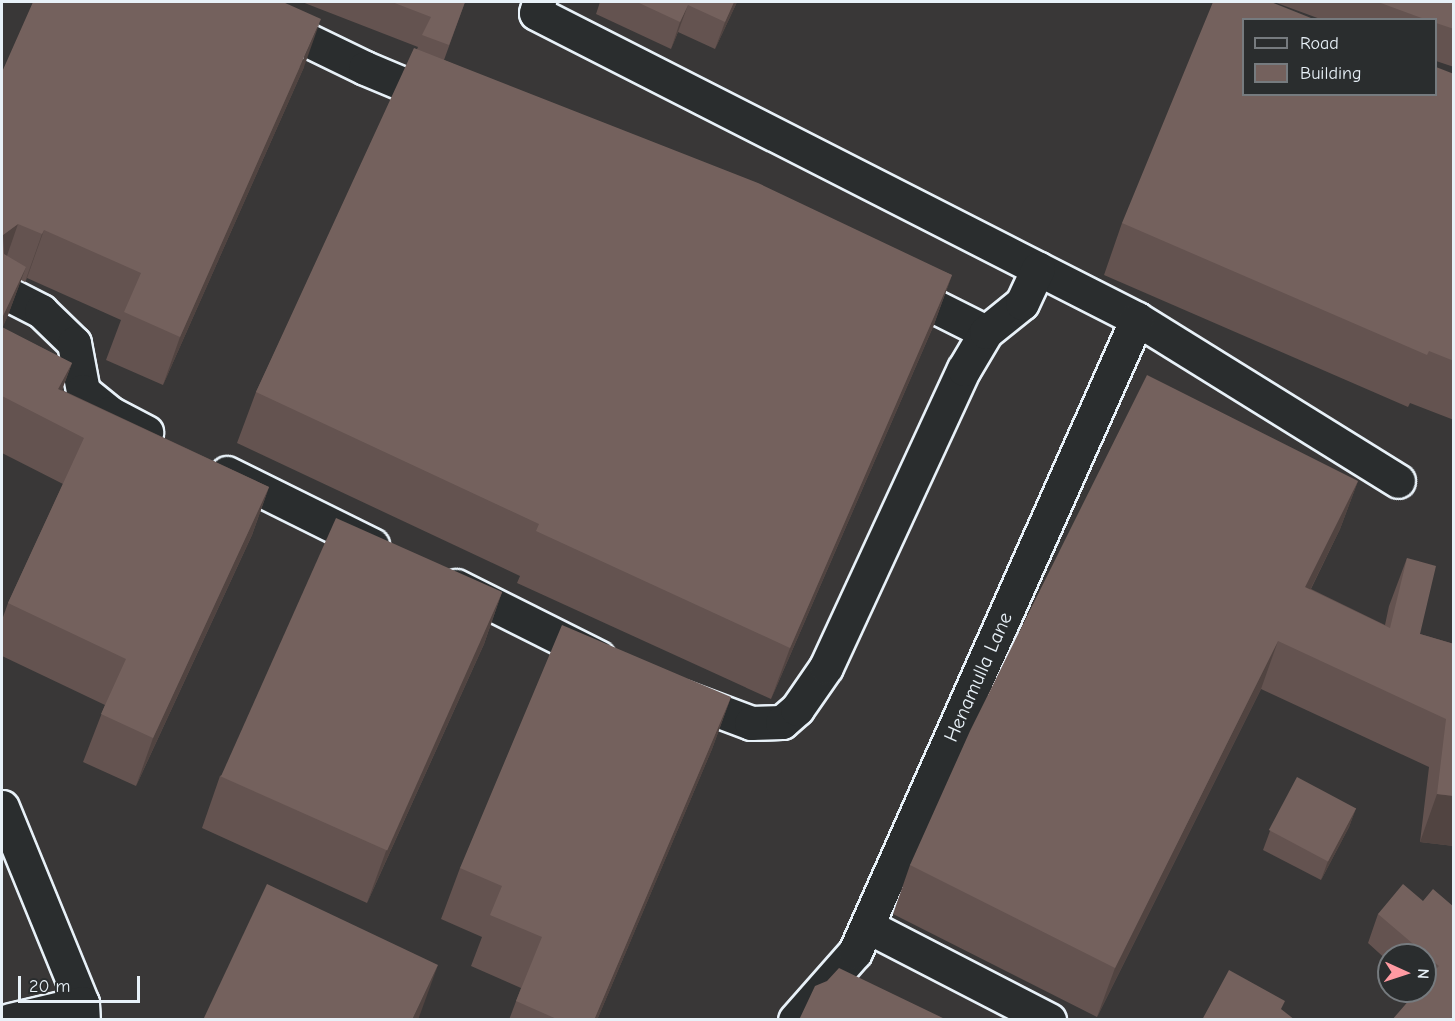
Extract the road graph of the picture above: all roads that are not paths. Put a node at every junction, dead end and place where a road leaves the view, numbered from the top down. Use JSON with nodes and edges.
{"nodes":[{"id":1,"x":229,"y":2,"type":"edge"},
{"id":2,"x":539,"y":2,"type":"edge"},
{"id":3,"x":468,"y":111,"type":"edge"},
{"id":4,"x":1038,"y":269,"type":"junction"},
{"id":5,"x":868,"y":274,"type":"edge"},
{"id":6,"x":2,"y":291,"type":"edge"},
{"id":7,"x":1137,"y":319,"type":"junction"},
{"id":8,"x":986,"y":332,"type":"junction"},
{"id":9,"x":1398,"y":481,"type":"dead end"},
{"id":10,"x":400,"y":559,"type":"edge"},
{"id":11,"x":432,"y":575,"type":"edge"},
{"id":12,"x":625,"y":670,"type":"edge"},
{"id":13,"x":657,"y":686,"type":"edge"},
{"id":14,"x":2,"y":807,"type":"edge"},
{"id":15,"x":867,"y":926,"type":"junction"},
{"id":16,"x":82,"y":1011,"type":"edge"},
{"id":17,"x":9,"y":1020,"type":"edge"},
{"id":18,"x":795,"y":1020,"type":"edge"},
{"id":19,"x":1049,"y":1020,"type":"edge"}],
"edges":[{"from":1,"to":3,"type":"street"},
{"from":2,"to":4,"type":"street"},
{"from":4,"to":7,"type":"street"},
{"from":4,"to":8,"type":"street"},
{"from":5,"to":8,"type":"street"},
{"from":6,"to":10,"type":"street"},
{"from":7,"to":9,"type":"street"},
{"from":7,"to":15,"type":"street","name":"Henamulla Lane"},
{"from":8,"to":13,"type":"street"},
{"from":11,"to":12,"type":"street"},
{"from":14,"to":16,"type":"street"},
{"from":15,"to":18,"type":"street","name":"Henamulla Lane"},
{"from":15,"to":19,"type":"street"},
{"from":16,"to":17,"type":"street"}]}
